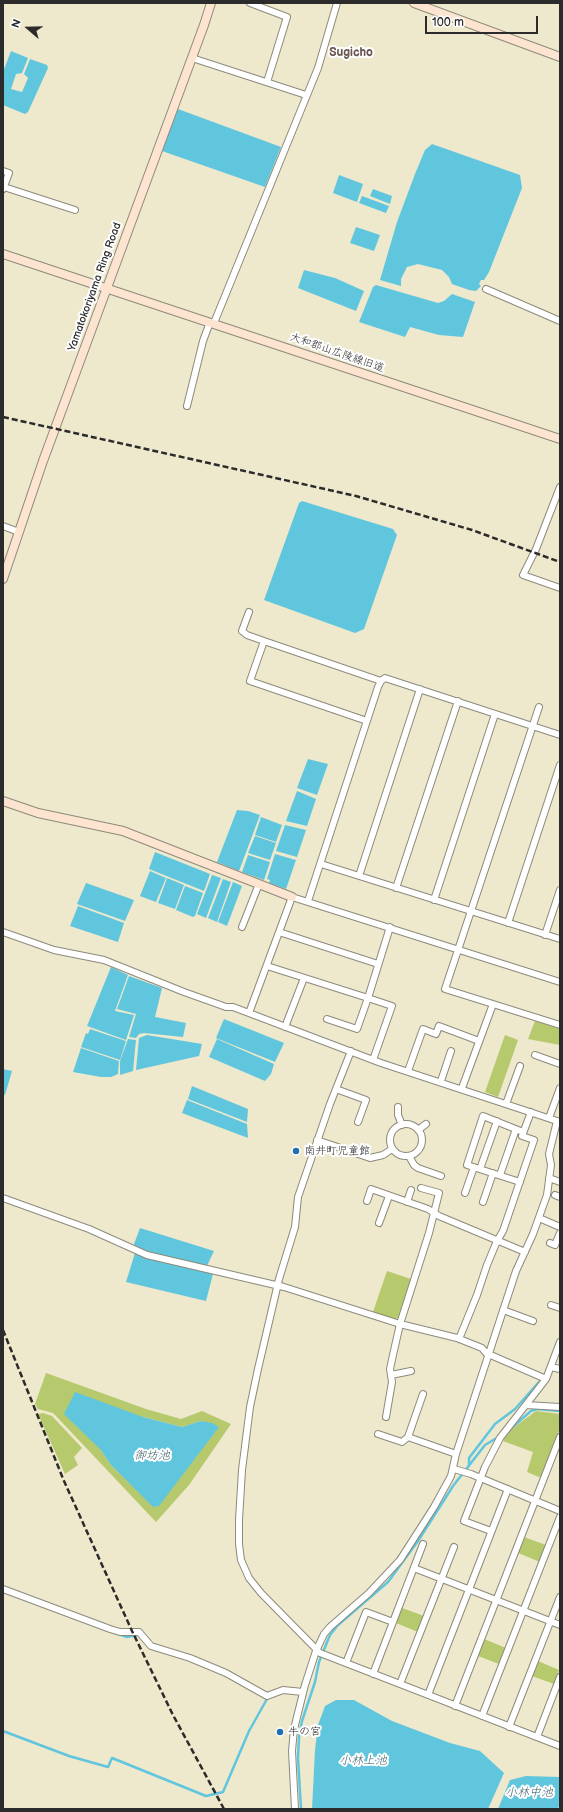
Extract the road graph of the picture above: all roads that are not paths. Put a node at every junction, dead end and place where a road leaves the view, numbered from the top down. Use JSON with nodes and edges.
{"nodes":[{"id":1,"x":211,"y":3,"type":"edge"},
{"id":2,"x":250,"y":3,"type":"edge"},
{"id":3,"x":337,"y":3,"type":"edge"},
{"id":4,"x":414,"y":3,"type":"edge"},
{"id":5,"x":560,"y":57,"type":"edge"},
{"id":6,"x":192,"y":58,"type":"junction"},
{"id":7,"x":266,"y":82,"type":"junction"},
{"id":8,"x":306,"y":95,"type":"junction"},
{"id":9,"x":3,"y":171,"type":"edge"},
{"id":10,"x":3,"y":188,"type":"edge"},
{"id":11,"x":75,"y":210,"type":"dead end"},
{"id":12,"x":3,"y":254,"type":"edge"},
{"id":13,"x":106,"y":287,"type":"junction"},
{"id":14,"x":486,"y":289,"type":"dead end"},
{"id":15,"x":560,"y":321,"type":"edge"},
{"id":16,"x":212,"y":323,"type":"junction"},
{"id":17,"x":186,"y":406,"type":"dead end"},
{"id":18,"x":560,"y":439,"type":"edge"},
{"id":19,"x":560,"y":486,"type":"edge"},
{"id":20,"x":557,"y":502,"type":"edge"},
{"id":21,"x":3,"y":526,"type":"edge"},
{"id":22,"x":19,"y":532,"type":"junction"},
{"id":23,"x":3,"y":579,"type":"edge"},
{"id":24,"x":560,"y":588,"type":"edge"},
{"id":25,"x":249,"y":612,"type":"dead end"},
{"id":26,"x":264,"y":641,"type":"junction"},
{"id":27,"x":381,"y":681,"type":"junction"},
{"id":28,"x":420,"y":689,"type":"junction"},
{"id":29,"x":458,"y":701,"type":"junction"},
{"id":30,"x":539,"y":706,"type":"dead end"},
{"id":31,"x":495,"y":714,"type":"junction"},
{"id":32,"x":367,"y":721,"type":"junction"},
{"id":33,"x":532,"y":726,"type":"junction"},
{"id":34,"x":560,"y":735,"type":"edge"},
{"id":35,"x":560,"y":765,"type":"edge"},
{"id":36,"x":3,"y":802,"type":"edge"},
{"id":37,"x":321,"y":864,"type":"junction"},
{"id":38,"x":358,"y":876,"type":"junction"},
{"id":39,"x":259,"y":884,"type":"junction"},
{"id":40,"x":396,"y":888,"type":"junction"},
{"id":41,"x":560,"y":890,"type":"edge"},
{"id":42,"x":292,"y":897,"type":"junction"},
{"id":43,"x":434,"y":900,"type":"junction"},
{"id":44,"x":308,"y":901,"type":"junction"},
{"id":45,"x":471,"y":912,"type":"junction"},
{"id":46,"x":508,"y":923,"type":"junction"},
{"id":47,"x":242,"y":927,"type":"dead end"},
{"id":48,"x":390,"y":927,"type":"junction"},
{"id":49,"x":3,"y":932,"type":"edge"},
{"id":50,"x":279,"y":932,"type":"junction"},
{"id":51,"x":545,"y":935,"type":"junction"},
{"id":52,"x":560,"y":939,"type":"edge"},
{"id":53,"x":458,"y":949,"type":"junction"},
{"id":54,"x":378,"y":964,"type":"junction"},
{"id":55,"x":267,"y":966,"type":"junction"},
{"id":56,"x":304,"y":978,"type":"junction"},
{"id":57,"x":560,"y":982,"type":"edge"},
{"id":58,"x":368,"y":998,"type":"junction"},
{"id":59,"x":493,"y":1004,"type":"junction"},
{"id":60,"x":248,"y":1013,"type":"junction"},
{"id":61,"x":327,"y":1018,"type":"dead end"},
{"id":62,"x":560,"y":1025,"type":"edge"},
{"id":63,"x":285,"y":1027,"type":"junction"},
{"id":64,"x":479,"y":1041,"type":"junction"},
{"id":65,"x":351,"y":1051,"type":"junction"},
{"id":66,"x":451,"y":1051,"type":"dead end"},
{"id":67,"x":535,"y":1055,"type":"dead end"},
{"id":68,"x":373,"y":1060,"type":"junction"},
{"id":69,"x":560,"y":1064,"type":"edge"},
{"id":70,"x":520,"y":1066,"type":"dead end"},
{"id":71,"x":408,"y":1071,"type":"junction"},
{"id":72,"x":441,"y":1081,"type":"junction"},
{"id":73,"x":462,"y":1088,"type":"junction"},
{"id":74,"x":560,"y":1088,"type":"edge"},
{"id":75,"x":336,"y":1089,"type":"junction"},
{"id":76,"x":506,"y":1104,"type":"junction"},
{"id":77,"x":398,"y":1107,"type":"dead end"},
{"id":78,"x":531,"y":1112,"type":"junction"},
{"id":79,"x":548,"y":1118,"type":"junction"},
{"id":80,"x":497,"y":1121,"type":"junction"},
{"id":81,"x":358,"y":1122,"type":"dead end"},
{"id":82,"x":559,"y":1122,"type":"edge"},
{"id":83,"x":426,"y":1124,"type":"dead end"},
{"id":84,"x":402,"y":1125,"type":"junction"},
{"id":85,"x":516,"y":1129,"type":"junction"},
{"id":86,"x":418,"y":1130,"type":"junction"},
{"id":87,"x":523,"y":1132,"type":"junction"},
{"id":88,"x":317,"y":1140,"type":"junction"},
{"id":89,"x":392,"y":1149,"type":"junction"},
{"id":90,"x":409,"y":1156,"type":"junction"},
{"id":91,"x":477,"y":1168,"type":"junction"},
{"id":92,"x":493,"y":1173,"type":"junction"},
{"id":93,"x":500,"y":1175,"type":"junction"},
{"id":94,"x":441,"y":1176,"type":"dead end"},
{"id":95,"x":549,"y":1178,"type":"junction"},
{"id":96,"x":520,"y":1182,"type":"junction"},
{"id":97,"x":560,"y":1182,"type":"edge"},
{"id":98,"x":421,"y":1188,"type":"dead end"},
{"id":99,"x":411,"y":1190,"type":"dead end"},
{"id":100,"x":465,"y":1193,"type":"dead end"},
{"id":101,"x":390,"y":1196,"type":"junction"},
{"id":102,"x":3,"y":1198,"type":"edge"},
{"id":103,"x":366,"y":1202,"type":"dead end"},
{"id":104,"x":407,"y":1202,"type":"junction"},
{"id":105,"x":483,"y":1202,"type":"dead end"},
{"id":106,"x":433,"y":1212,"type":"junction"},
{"id":107,"x":539,"y":1218,"type":"junction"},
{"id":108,"x":379,"y":1223,"type":"dead end"},
{"id":109,"x":560,"y":1227,"type":"edge"},
{"id":110,"x":560,"y":1234,"type":"edge"},
{"id":111,"x":497,"y":1241,"type":"junction"},
{"id":112,"x":550,"y":1243,"type":"dead end"},
{"id":113,"x":525,"y":1252,"type":"junction"},
{"id":114,"x":277,"y":1286,"type":"junction"},
{"id":115,"x":551,"y":1305,"type":"dead end"},
{"id":116,"x":560,"y":1308,"type":"edge"},
{"id":117,"x":503,"y":1310,"type":"junction"},
{"id":118,"x":532,"y":1321,"type":"dead end"},
{"id":119,"x":400,"y":1324,"type":"junction"},
{"id":120,"x":459,"y":1339,"type":"junction"},
{"id":121,"x":560,"y":1342,"type":"edge"},
{"id":122,"x":489,"y":1354,"type":"junction"},
{"id":123,"x":551,"y":1367,"type":"junction"},
{"id":124,"x":560,"y":1368,"type":"edge"},
{"id":125,"x":410,"y":1371,"type":"dead end"},
{"id":126,"x":391,"y":1375,"type":"junction"},
{"id":127,"x":546,"y":1379,"type":"junction"},
{"id":128,"x":423,"y":1394,"type":"dead end"},
{"id":129,"x":526,"y":1404,"type":"junction"},
{"id":130,"x":560,"y":1407,"type":"edge"},
{"id":131,"x":386,"y":1417,"type":"dead end"},
{"id":132,"x":378,"y":1434,"type":"dead end"},
{"id":133,"x":560,"y":1436,"type":"edge"},
{"id":134,"x":408,"y":1437,"type":"junction"},
{"id":135,"x":456,"y":1454,"type":"junction"},
{"id":136,"x":456,"y":1470,"type":"junction"},
{"id":137,"x":481,"y":1478,"type":"junction"},
{"id":138,"x":508,"y":1489,"type":"junction"},
{"id":139,"x":535,"y":1502,"type":"junction"},
{"id":140,"x":560,"y":1511,"type":"edge"},
{"id":141,"x":560,"y":1518,"type":"edge"},
{"id":142,"x":492,"y":1531,"type":"junction"},
{"id":143,"x":423,"y":1544,"type":"dead end"},
{"id":144,"x":454,"y":1547,"type":"dead end"},
{"id":145,"x":414,"y":1568,"type":"junction"},
{"id":146,"x":441,"y":1579,"type":"junction"},
{"id":147,"x":3,"y":1589,"type":"edge"},
{"id":148,"x":469,"y":1590,"type":"junction"},
{"id":149,"x":560,"y":1596,"type":"edge"},
{"id":150,"x":496,"y":1600,"type":"junction"},
{"id":151,"x":524,"y":1611,"type":"junction"},
{"id":152,"x":550,"y":1621,"type":"junction"},
{"id":153,"x":393,"y":1622,"type":"junction"},
{"id":154,"x":560,"y":1625,"type":"edge"},
{"id":155,"x":320,"y":1653,"type":"junction"},
{"id":156,"x":346,"y":1663,"type":"junction"},
{"id":157,"x":373,"y":1674,"type":"junction"},
{"id":158,"x":560,"y":1677,"type":"edge"},
{"id":159,"x":400,"y":1684,"type":"junction"},
{"id":160,"x":303,"y":1692,"type":"junction"},
{"id":161,"x":428,"y":1695,"type":"junction"},
{"id":162,"x":455,"y":1706,"type":"junction"},
{"id":163,"x":482,"y":1716,"type":"junction"},
{"id":164,"x":509,"y":1727,"type":"junction"},
{"id":165,"x":537,"y":1737,"type":"junction"},
{"id":166,"x":560,"y":1746,"type":"edge"},
{"id":167,"x":295,"y":1809,"type":"edge"}],
"edges":[{"from":1,"to":6,"type":"street","name":"Yamatokoriyama Ring Road"},
{"from":2,"to":7,"type":"street"},
{"from":3,"to":8,"type":"street"},
{"from":4,"to":5,"type":"street"},
{"from":6,"to":7,"type":"street"},
{"from":6,"to":13,"type":"street","name":"Yamatokoriyama Ring Road"},
{"from":7,"to":8,"type":"street"},
{"from":8,"to":16,"type":"street"},
{"from":9,"to":10,"type":"street"},
{"from":10,"to":11,"type":"street"},
{"from":12,"to":13,"type":"street","name":"大和郡山広陵線旧道"},
{"from":13,"to":16,"type":"street","name":"大和郡山広陵線旧道"},
{"from":13,"to":22,"type":"street","name":"Yamatokoriyama Ring Road"},
{"from":14,"to":15,"type":"street"},
{"from":16,"to":17,"type":"street"},
{"from":16,"to":18,"type":"street","name":"大和郡山広陵線旧道"},
{"from":19,"to":20,"type":"street"},
{"from":20,"to":24,"type":"street"},
{"from":21,"to":22,"type":"street"},
{"from":22,"to":23,"type":"street","name":"Yamatokoriyama Ring Road"},
{"from":25,"to":26,"type":"street"},
{"from":26,"to":27,"type":"street"},
{"from":26,"to":32,"type":"street"},
{"from":27,"to":28,"type":"street"},
{"from":27,"to":32,"type":"street"},
{"from":28,"to":29,"type":"street"},
{"from":28,"to":38,"type":"street"},
{"from":29,"to":31,"type":"street"},
{"from":29,"to":40,"type":"street"},
{"from":30,"to":33,"type":"street"},
{"from":31,"to":33,"type":"street"},
{"from":31,"to":43,"type":"street"},
{"from":32,"to":37,"type":"street"},
{"from":33,"to":34,"type":"street"},
{"from":33,"to":45,"type":"street"},
{"from":35,"to":46,"type":"street"},
{"from":36,"to":39,"type":"street"},
{"from":37,"to":38,"type":"street"},
{"from":37,"to":44,"type":"street"},
{"from":38,"to":40,"type":"street"},
{"from":39,"to":42,"type":"street"},
{"from":39,"to":47,"type":"street"},
{"from":40,"to":43,"type":"street"},
{"from":41,"to":51,"type":"street"},
{"from":42,"to":44,"type":"street"},
{"from":42,"to":50,"type":"street"},
{"from":43,"to":45,"type":"street"},
{"from":44,"to":48,"type":"street"},
{"from":45,"to":46,"type":"street"},
{"from":45,"to":53,"type":"street"},
{"from":46,"to":51,"type":"street"},
{"from":48,"to":53,"type":"street"},
{"from":48,"to":54,"type":"street"},
{"from":49,"to":60,"type":"street"},
{"from":50,"to":54,"type":"street"},
{"from":50,"to":55,"type":"street"},
{"from":51,"to":52,"type":"street"},
{"from":53,"to":57,"type":"street"},
{"from":53,"to":59,"type":"street"},
{"from":54,"to":58,"type":"street"},
{"from":55,"to":56,"type":"street"},
{"from":55,"to":60,"type":"street"},
{"from":56,"to":58,"type":"street"},
{"from":56,"to":63,"type":"street"},
{"from":58,"to":61,"type":"street"},
{"from":58,"to":68,"type":"street"},
{"from":59,"to":62,"type":"street"},
{"from":59,"to":64,"type":"street"},
{"from":60,"to":63,"type":"street"},
{"from":63,"to":65,"type":"street"},
{"from":64,"to":71,"type":"street"},
{"from":64,"to":73,"type":"street"},
{"from":65,"to":68,"type":"street"},
{"from":65,"to":75,"type":"street"},
{"from":66,"to":72,"type":"street"},
{"from":67,"to":69,"type":"street"},
{"from":68,"to":71,"type":"street"},
{"from":70,"to":76,"type":"street"},
{"from":71,"to":72,"type":"street"},
{"from":72,"to":73,"type":"street"},
{"from":73,"to":76,"type":"street"},
{"from":74,"to":79,"type":"street"},
{"from":75,"to":81,"type":"street"},
{"from":75,"to":88,"type":"street"},
{"from":76,"to":78,"type":"street"},
{"from":77,"to":84,"type":"street"},
{"from":78,"to":79,"type":"street"},
{"from":78,"to":87,"type":"street"},
{"from":79,"to":82,"type":"street"},
{"from":80,"to":85,"type":"street"},
{"from":80,"to":91,"type":"street"},
{"from":80,"to":91,"type":"street"},
{"from":82,"to":95,"type":"street"},
{"from":83,"to":86,"type":"street"},
{"from":84,"to":86,"type":"street"},
{"from":84,"to":89,"type":"street"},
{"from":85,"to":87,"type":"street"},
{"from":85,"to":93,"type":"street"},
{"from":86,"to":90,"type":"street"},
{"from":87,"to":96,"type":"street"},
{"from":88,"to":89,"type":"street"},
{"from":88,"to":114,"type":"street"},
{"from":89,"to":90,"type":"street"},
{"from":90,"to":94,"type":"street"},
{"from":91,"to":92,"type":"street"},
{"from":91,"to":100,"type":"street"},
{"from":92,"to":93,"type":"street"},
{"from":92,"to":105,"type":"street"},
{"from":93,"to":96,"type":"street"},
{"from":95,"to":97,"type":"street"},
{"from":95,"to":107,"type":"street"},
{"from":96,"to":111,"type":"street"},
{"from":98,"to":106,"type":"street"},
{"from":99,"to":104,"type":"street"},
{"from":101,"to":103,"type":"street"},
{"from":101,"to":104,"type":"street"},
{"from":101,"to":108,"type":"street"},
{"from":102,"to":114,"type":"street"},
{"from":104,"to":106,"type":"street"},
{"from":106,"to":111,"type":"street"},
{"from":106,"to":119,"type":"street"},
{"from":107,"to":109,"type":"street"},
{"from":107,"to":113,"type":"street"},
{"from":110,"to":112,"type":"street"},
{"from":111,"to":113,"type":"street"},
{"from":111,"to":120,"type":"street"},
{"from":113,"to":117,"type":"street"},
{"from":114,"to":119,"type":"street"},
{"from":114,"to":155,"type":"street"},
{"from":115,"to":116,"type":"street"},
{"from":117,"to":118,"type":"street"},
{"from":117,"to":122,"type":"street"},
{"from":119,"to":120,"type":"street"},
{"from":119,"to":126,"type":"street"},
{"from":120,"to":122,"type":"street"},
{"from":121,"to":123,"type":"street"},
{"from":122,"to":127,"type":"street"},
{"from":122,"to":135,"type":"street"},
{"from":123,"to":124,"type":"street"},
{"from":123,"to":127,"type":"street"},
{"from":125,"to":126,"type":"street"},
{"from":126,"to":131,"type":"street"},
{"from":127,"to":129,"type":"street"},
{"from":128,"to":134,"type":"street"},
{"from":129,"to":130,"type":"street"},
{"from":129,"to":137,"type":"street"},
{"from":132,"to":134,"type":"street"},
{"from":133,"to":139,"type":"street"},
{"from":134,"to":135,"type":"street"},
{"from":135,"to":136,"type":"street"},
{"from":136,"to":137,"type":"street"},
{"from":136,"to":155,"type":"street"},
{"from":137,"to":138,"type":"street"},
{"from":137,"to":142,"type":"street"},
{"from":138,"to":139,"type":"street"},
{"from":138,"to":142,"type":"street"},
{"from":139,"to":140,"type":"street"},
{"from":139,"to":150,"type":"street"},
{"from":141,"to":151,"type":"street"},
{"from":142,"to":148,"type":"street"},
{"from":143,"to":145,"type":"street"},
{"from":144,"to":146,"type":"street"},
{"from":145,"to":146,"type":"street"},
{"from":145,"to":153,"type":"street"},
{"from":146,"to":148,"type":"street"},
{"from":146,"to":159,"type":"street"},
{"from":147,"to":160,"type":"street"},
{"from":148,"to":150,"type":"street"},
{"from":148,"to":161,"type":"street"},
{"from":149,"to":152,"type":"street"},
{"from":150,"to":151,"type":"street"},
{"from":150,"to":162,"type":"street"},
{"from":151,"to":152,"type":"street"},
{"from":151,"to":163,"type":"street"},
{"from":152,"to":154,"type":"street"},
{"from":152,"to":164,"type":"street"},
{"from":153,"to":156,"type":"street"},
{"from":153,"to":157,"type":"street"},
{"from":155,"to":156,"type":"street"},
{"from":155,"to":160,"type":"street"},
{"from":156,"to":157,"type":"street"},
{"from":157,"to":159,"type":"street"},
{"from":158,"to":165,"type":"street"},
{"from":159,"to":161,"type":"street"},
{"from":160,"to":167,"type":"street"},
{"from":161,"to":162,"type":"street"},
{"from":162,"to":163,"type":"street"},
{"from":163,"to":164,"type":"street"},
{"from":164,"to":165,"type":"street"},
{"from":165,"to":166,"type":"street"}]}
